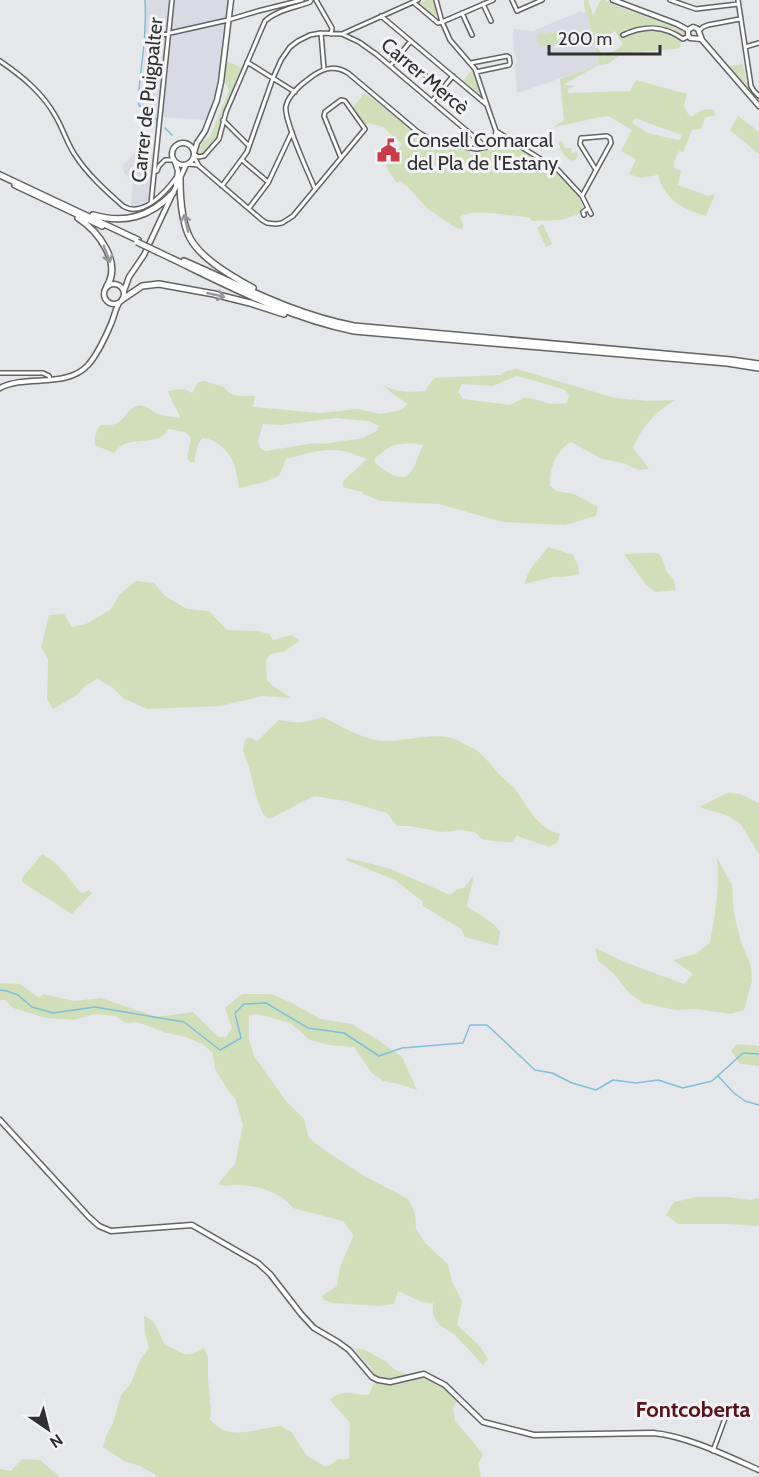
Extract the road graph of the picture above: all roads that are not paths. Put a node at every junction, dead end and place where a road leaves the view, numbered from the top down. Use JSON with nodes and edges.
{"nodes":[{"id":1,"x":172,"y":0,"type":"edge"},
{"id":2,"x":231,"y":0,"type":"edge"},
{"id":3,"x":302,"y":0,"type":"edge"},
{"id":4,"x":314,"y":0,"type":"edge"},
{"id":5,"x":418,"y":0,"type":"edge"},
{"id":6,"x":436,"y":0,"type":"edge"},
{"id":7,"x":493,"y":0,"type":"edge"},
{"id":8,"x":512,"y":0,"type":"edge"},
{"id":9,"x":541,"y":0,"type":"edge"},
{"id":10,"x":613,"y":0,"type":"edge"},
{"id":11,"x":670,"y":0,"type":"edge"},
{"id":12,"x":291,"y":2,"type":"edge"},
{"id":13,"x":413,"y":2,"type":"junction"},
{"id":14,"x":738,"y":2,"type":"edge"},
{"id":15,"x":483,"y":4,"type":"junction"},
{"id":16,"x":462,"y":13,"type":"junction"},
{"id":17,"x":440,"y":14,"type":"junction"},
{"id":18,"x":381,"y":16,"type":"junction"},
{"id":19,"x":432,"y":19,"type":"junction"},
{"id":20,"x":228,"y":20,"type":"junction"},
{"id":21,"x":740,"y":20,"type":"junction"},
{"id":22,"x":491,"y":21,"type":"dead end"},
{"id":23,"x":442,"y":22,"type":"junction"},
{"id":24,"x":446,"y":30,"type":"junction"},
{"id":25,"x":688,"y":30,"type":"junction"},
{"id":26,"x":699,"y":32,"type":"junction"},
{"id":27,"x":169,"y":33,"type":"junction"},
{"id":28,"x":321,"y":33,"type":"junction"},
{"id":29,"x":331,"y":34,"type":"junction"},
{"id":30,"x":342,"y":34,"type":"junction"},
{"id":31,"x":472,"y":35,"type":"dead end"},
{"id":32,"x":623,"y":35,"type":"dead end"},
{"id":33,"x":689,"y":36,"type":"junction"},
{"id":34,"x":148,"y":38,"type":"dead end"},
{"id":35,"x":699,"y":38,"type":"junction"},
{"id":36,"x":411,"y":41,"type":"junction"},
{"id":37,"x":759,"y":43,"type":"edge"},
{"id":38,"x":745,"y":47,"type":"junction"},
{"id":39,"x":400,"y":54,"type":"junction"},
{"id":40,"x":0,"y":61,"type":"edge"},
{"id":41,"x":247,"y":62,"type":"junction"},
{"id":42,"x":471,"y":63,"type":"junction"},
{"id":43,"x":390,"y":66,"type":"junction"},
{"id":44,"x":324,"y":69,"type":"junction"},
{"id":45,"x":476,"y":72,"type":"junction"},
{"id":46,"x":453,"y":76,"type":"junction"},
{"id":47,"x":273,"y":78,"type":"junction"},
{"id":48,"x":442,"y":89,"type":"junction"},
{"id":49,"x":295,"y":92,"type":"junction"},
{"id":50,"x":759,"y":96,"type":"edge"},
{"id":51,"x":432,"y":101,"type":"junction"},
{"id":52,"x":487,"y":105,"type":"junction"},
{"id":53,"x":759,"y":106,"type":"edge"},
{"id":54,"x":223,"y":120,"type":"junction"},
{"id":55,"x":496,"y":131,"type":"junction"},
{"id":56,"x":292,"y":132,"type":"junction"},
{"id":57,"x":198,"y":141,"type":"junction"},
{"id":58,"x":186,"y":144,"type":"junction"},
{"id":59,"x":249,"y":146,"type":"junction"},
{"id":60,"x":486,"y":147,"type":"junction"},
{"id":61,"x":194,"y":155,"type":"junction"},
{"id":62,"x":341,"y":158,"type":"junction"},
{"id":63,"x":242,"y":160,"type":"junction"},
{"id":64,"x":175,"y":161,"type":"junction"},
{"id":65,"x":188,"y":164,"type":"junction"},
{"id":66,"x":199,"y":166,"type":"junction"},
{"id":67,"x":596,"y":170,"type":"junction"},
{"id":68,"x":155,"y":175,"type":"junction"},
{"id":69,"x":0,"y":177,"type":"edge"},
{"id":70,"x":178,"y":178,"type":"junction"},
{"id":71,"x":268,"y":183,"type":"junction"},
{"id":72,"x":222,"y":186,"type":"junction"},
{"id":73,"x":154,"y":187,"type":"junction"},
{"id":74,"x":315,"y":189,"type":"junction"},
{"id":75,"x":163,"y":192,"type":"junction"},
{"id":76,"x":173,"y":193,"type":"junction"},
{"id":77,"x":582,"y":196,"type":"junction"},
{"id":78,"x":151,"y":203,"type":"junction"},
{"id":79,"x":63,"y":208,"type":"junction"},
{"id":80,"x":588,"y":208,"type":"junction"},
{"id":81,"x":248,"y":209,"type":"junction"},
{"id":82,"x":79,"y":211,"type":"junction"},
{"id":83,"x":591,"y":214,"type":"dead end"},
{"id":84,"x":584,"y":215,"type":"dead end"},
{"id":85,"x":137,"y":241,"type":"junction"},
{"id":86,"x":129,"y":277,"type":"junction"},
{"id":87,"x":116,"y":284,"type":"junction"},
{"id":88,"x":107,"y":286,"type":"junction"},
{"id":89,"x":124,"y":291,"type":"junction"},
{"id":90,"x":121,"y":301,"type":"junction"},
{"id":91,"x":107,"y":302,"type":"junction"},
{"id":92,"x":113,"y":315,"type":"junction"},
{"id":93,"x":319,"y":321,"type":"junction"},
{"id":94,"x":759,"y":366,"type":"edge"},
{"id":95,"x":0,"y":373,"type":"edge"},
{"id":96,"x":50,"y":379,"type":"junction"},
{"id":97,"x":0,"y":388,"type":"edge"},
{"id":98,"x":0,"y":1120,"type":"edge"},
{"id":99,"x":732,"y":1408,"type":"dead end"},
{"id":100,"x":727,"y":1413,"type":"junction"},
{"id":101,"x":708,"y":1417,"type":"dead end"},
{"id":102,"x":713,"y":1451,"type":"junction"},
{"id":103,"x":759,"y":1470,"type":"edge"}],
"edges":[{"from":1,"to":27,"type":"street","name":"Carrer de Puigpalter"},
{"from":2,"to":20,"type":"street"},
{"from":3,"to":12,"type":"street"},
{"from":4,"to":29,"type":"street"},
{"from":4,"to":41,"type":"street"},
{"from":5,"to":13,"type":"street"},
{"from":6,"to":17,"type":"street"},
{"from":7,"to":15,"type":"street"},
{"from":8,"to":9,"type":"street"},
{"from":10,"to":25,"type":"street"},
{"from":11,"to":14,"type":"street"},
{"from":12,"to":20,"type":"street"},
{"from":13,"to":18,"type":"street"},
{"from":13,"to":19,"type":"street"},
{"from":14,"to":21,"type":"street"},
{"from":15,"to":16,"type":"street"},
{"from":15,"to":22,"type":"street"},
{"from":16,"to":23,"type":"street"},
{"from":16,"to":31,"type":"street"},
{"from":17,"to":19,"type":"street"},
{"from":17,"to":23,"type":"street"},
{"from":18,"to":30,"type":"street"},
{"from":18,"to":36,"type":"street"},
{"from":19,"to":23,"type":"street"},
{"from":19,"to":24,"type":"street"},
{"from":20,"to":27,"type":"street"},
{"from":20,"to":57,"type":"street"},
{"from":21,"to":26,"type":"street"},
{"from":21,"to":38,"type":"street"},
{"from":23,"to":24,"type":"street"},
{"from":24,"to":42,"type":"street"},
{"from":25,"to":26,"type":"street"},
{"from":25,"to":33,"type":"street"},
{"from":26,"to":35,"type":"street"},
{"from":27,"to":34,"type":"street"},
{"from":27,"to":68,"type":"street","name":"Carrer de Puigpalter"},
{"from":28,"to":29,"type":"street"},
{"from":28,"to":44,"type":"street"},
{"from":28,"to":47,"type":"street"},
{"from":29,"to":30,"type":"street"},
{"from":30,"to":43,"type":"street","name":"Carrer Mercè"},
{"from":32,"to":33,"type":"street"},
{"from":33,"to":35,"type":"street"},
{"from":35,"to":53,"type":"street"},
{"from":36,"to":39,"type":"street"},
{"from":36,"to":46,"type":"street"},
{"from":37,"to":38,"type":"street"},
{"from":38,"to":50,"type":"street"},
{"from":39,"to":43,"type":"street"},
{"from":39,"to":48,"type":"street"},
{"from":40,"to":78,"type":"street"},
{"from":41,"to":47,"type":"street"},
{"from":41,"to":54,"type":"street"},
{"from":42,"to":45,"type":"street"},
{"from":42,"to":45,"type":"street"},
{"from":43,"to":51,"type":"street","name":"Carrer Mercè"},
{"from":44,"to":49,"type":"street"},
{"from":44,"to":60,"type":"street"},
{"from":45,"to":52,"type":"street"},
{"from":46,"to":48,"type":"street"},
{"from":46,"to":52,"type":"street"},
{"from":47,"to":49,"type":"street"},
{"from":47,"to":59,"type":"street"},
{"from":48,"to":51,"type":"street"},
{"from":49,"to":56,"type":"street"},
{"from":51,"to":60,"type":"street","name":"Carrer Mercè"},
{"from":52,"to":55,"type":"street"},
{"from":54,"to":59,"type":"street"},
{"from":54,"to":61,"type":"street"},
{"from":55,"to":60,"type":"street"},
{"from":55,"to":77,"type":"street"},
{"from":56,"to":71,"type":"street"},
{"from":56,"to":74,"type":"street"},
{"from":57,"to":58,"type":"street"},
{"from":57,"to":61,"type":"street"},
{"from":58,"to":61,"type":"street"},
{"from":58,"to":64,"type":"street"},
{"from":59,"to":63,"type":"street"},
{"from":61,"to":65,"type":"street"},
{"from":61,"to":66,"type":"street"},
{"from":62,"to":62,"type":"street"},
{"from":62,"to":74,"type":"street"},
{"from":63,"to":71,"type":"street"},
{"from":63,"to":72,"type":"street"},
{"from":64,"to":65,"type":"street"},
{"from":64,"to":68,"type":"street"},
{"from":64,"to":70,"type":"street"},
{"from":65,"to":66,"type":"street"},
{"from":65,"to":70,"type":"street"},
{"from":66,"to":72,"type":"street"},
{"from":67,"to":67,"type":"street"},
{"from":67,"to":77,"type":"street"},
{"from":68,"to":73,"type":"street","name":"Carrer de Puigpalter"},
{"from":69,"to":79,"type":"highway"},
{"from":69,"to":82,"type":"highway"},
{"from":70,"to":75,"type":"street"},
{"from":70,"to":76,"type":"street"},
{"from":93,"to":70,"type":"highway","one_way":true},
{"from":71,"to":81,"type":"street"},
{"from":72,"to":81,"type":"street"},
{"from":73,"to":75,"type":"street"},
{"from":73,"to":78,"type":"street","name":"Carrer de Puigpalter"},
{"from":74,"to":81,"type":"street"},
{"from":75,"to":78,"type":"street"},
{"from":76,"to":82,"type":"highway"},
{"from":76,"to":86,"type":"street"},
{"from":77,"to":80,"type":"street"},
{"from":79,"to":85,"type":"highway"},
{"from":79,"to":88,"type":"highway","one_way":true},
{"from":80,"to":83,"type":"street"},
{"from":80,"to":84,"type":"street"},
{"from":82,"to":85,"type":"highway"},
{"from":85,"to":93,"type":"highway","bridge":true},
{"from":86,"to":87,"type":"street"},
{"from":86,"to":89,"type":"street"},
{"from":87,"to":88,"type":"street"},
{"from":87,"to":89,"type":"street"},
{"from":88,"to":91,"type":"street"},
{"from":89,"to":90,"type":"street"},
{"from":90,"to":91,"type":"street"},
{"from":90,"to":92,"type":"street"},
{"from":90,"to":93,"type":"highway","one_way":true},
{"from":91,"to":92,"type":"street"},
{"from":92,"to":96,"type":"street"},
{"from":93,"to":94,"type":"highway"},
{"from":95,"to":96,"type":"street"},
{"from":96,"to":97,"type":"street"},
{"from":98,"to":102,"type":"street"},
{"from":99,"to":100,"type":"street"},
{"from":100,"to":101,"type":"street"},
{"from":100,"to":102,"type":"street"},
{"from":102,"to":103,"type":"street"}]}
